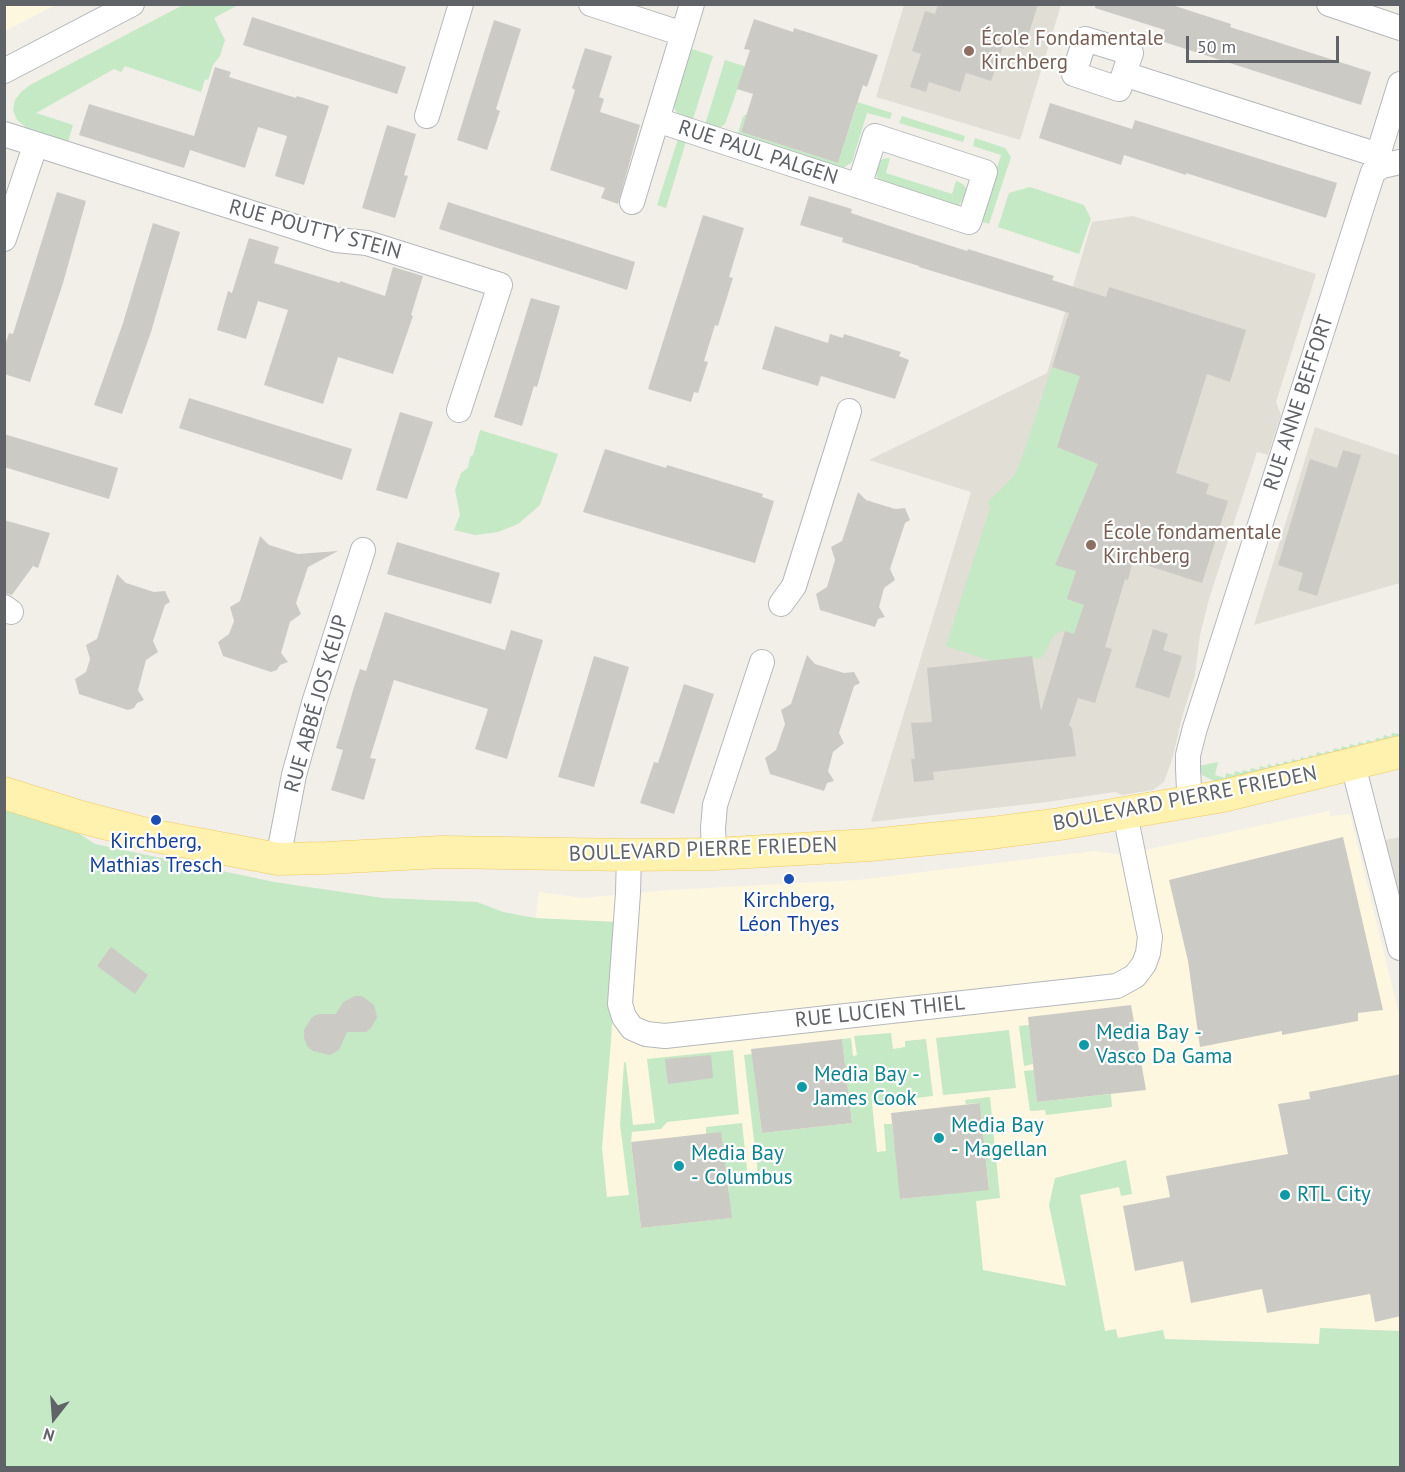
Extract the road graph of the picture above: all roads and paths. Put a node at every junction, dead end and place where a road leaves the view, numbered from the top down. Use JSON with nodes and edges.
{"nodes":[{"id":1,"x":132,"y":4,"type":"edge"},
{"id":2,"x":462,"y":4,"type":"edge"},
{"id":3,"x":591,"y":4,"type":"edge"},
{"id":4,"x":692,"y":4,"type":"edge"},
{"id":5,"x":1329,"y":4,"type":"edge"},
{"id":6,"x":1401,"y":28,"type":"edge"},
{"id":7,"x":683,"y":34,"type":"junction"},
{"id":8,"x":4,"y":71,"type":"edge"},
{"id":9,"x":1124,"y":74,"type":"dead end"},
{"id":10,"x":1401,"y":84,"type":"edge"},
{"id":11,"x":427,"y":116,"type":"dead end"},
{"id":12,"x":657,"y":120,"type":"junction"},
{"id":13,"x":4,"y":134,"type":"edge"},
{"id":14,"x":35,"y":146,"type":"junction"},
{"id":15,"x":1387,"y":161,"type":"edge"},
{"id":16,"x":859,"y":186,"type":"junction"},
{"id":17,"x":632,"y":202,"type":"dead end"},
{"id":18,"x":4,"y":239,"type":"edge"},
{"id":19,"x":459,"y":410,"type":"dead end"},
{"id":20,"x":849,"y":411,"type":"dead end"},
{"id":21,"x":363,"y":550,"type":"dead end"},
{"id":22,"x":780,"y":604,"type":"dead end"},
{"id":23,"x":4,"y":607,"type":"edge"},
{"id":24,"x":4,"y":612,"type":"edge"},
{"id":25,"x":762,"y":662,"type":"dead end"},
{"id":26,"x":1401,"y":752,"type":"edge"},
{"id":27,"x":1353,"y":765,"type":"junction"},
{"id":28,"x":4,"y":793,"type":"edge"},
{"id":29,"x":1194,"y":801,"type":"junction"},
{"id":30,"x":1125,"y":814,"type":"junction"},
{"id":31,"x":714,"y":854,"type":"junction"},
{"id":32,"x":629,"y":855,"type":"junction"},
{"id":33,"x":278,"y":859,"type":"junction"},
{"id":34,"x":1401,"y":948,"type":"edge"}],
"edges":[{"from":1,"to":8,"type":"street"},
{"from":2,"to":11,"type":"street"},
{"from":3,"to":7,"type":"street"},
{"from":4,"to":7,"type":"street"},
{"from":5,"to":6,"type":"street"},
{"from":7,"to":12,"type":"street"},
{"from":9,"to":15,"type":"street"},
{"from":10,"to":15,"type":"street","name":"RUE ANNE BEFFORT"},
{"from":12,"to":16,"type":"street","name":"RUE PAUL PALGEN"},
{"from":12,"to":17,"type":"street"},
{"from":13,"to":14,"type":"street","name":"RUE POUTTY STEIN"},
{"from":14,"to":18,"type":"street"},
{"from":14,"to":19,"type":"street","name":"RUE POUTTY STEIN"},
{"from":15,"to":29,"type":"street","name":"RUE ANNE BEFFORT"},
{"from":16,"to":16,"type":"street","name":"RUE PAUL PALGEN"},
{"from":20,"to":22,"type":"street"},
{"from":21,"to":33,"type":"street","name":"RUE ABBÉ JOS KEUP"},
{"from":23,"to":24,"type":"street"},
{"from":25,"to":31,"type":"street"},
{"from":26,"to":27,"type":"main road","name":"BOULEVARD PIERRE FRIEDEN"},
{"from":27,"to":29,"type":"main road","name":"BOULEVARD PIERRE FRIEDEN"},
{"from":27,"to":34,"type":"street"},
{"from":28,"to":33,"type":"main road","name":"BOULEVARD PIERRE FRIEDEN"},
{"from":29,"to":30,"type":"main road","name":"BOULEVARD PIERRE FRIEDEN"},
{"from":30,"to":31,"type":"main road","name":"BOULEVARD PIERRE FRIEDEN"},
{"from":30,"to":32,"type":"street","name":"RUE LUCIEN THIEL"},
{"from":31,"to":32,"type":"main road","name":"BOULEVARD PIERRE FRIEDEN"},
{"from":32,"to":33,"type":"main road","name":"BOULEVARD PIERRE FRIEDEN"}]}
